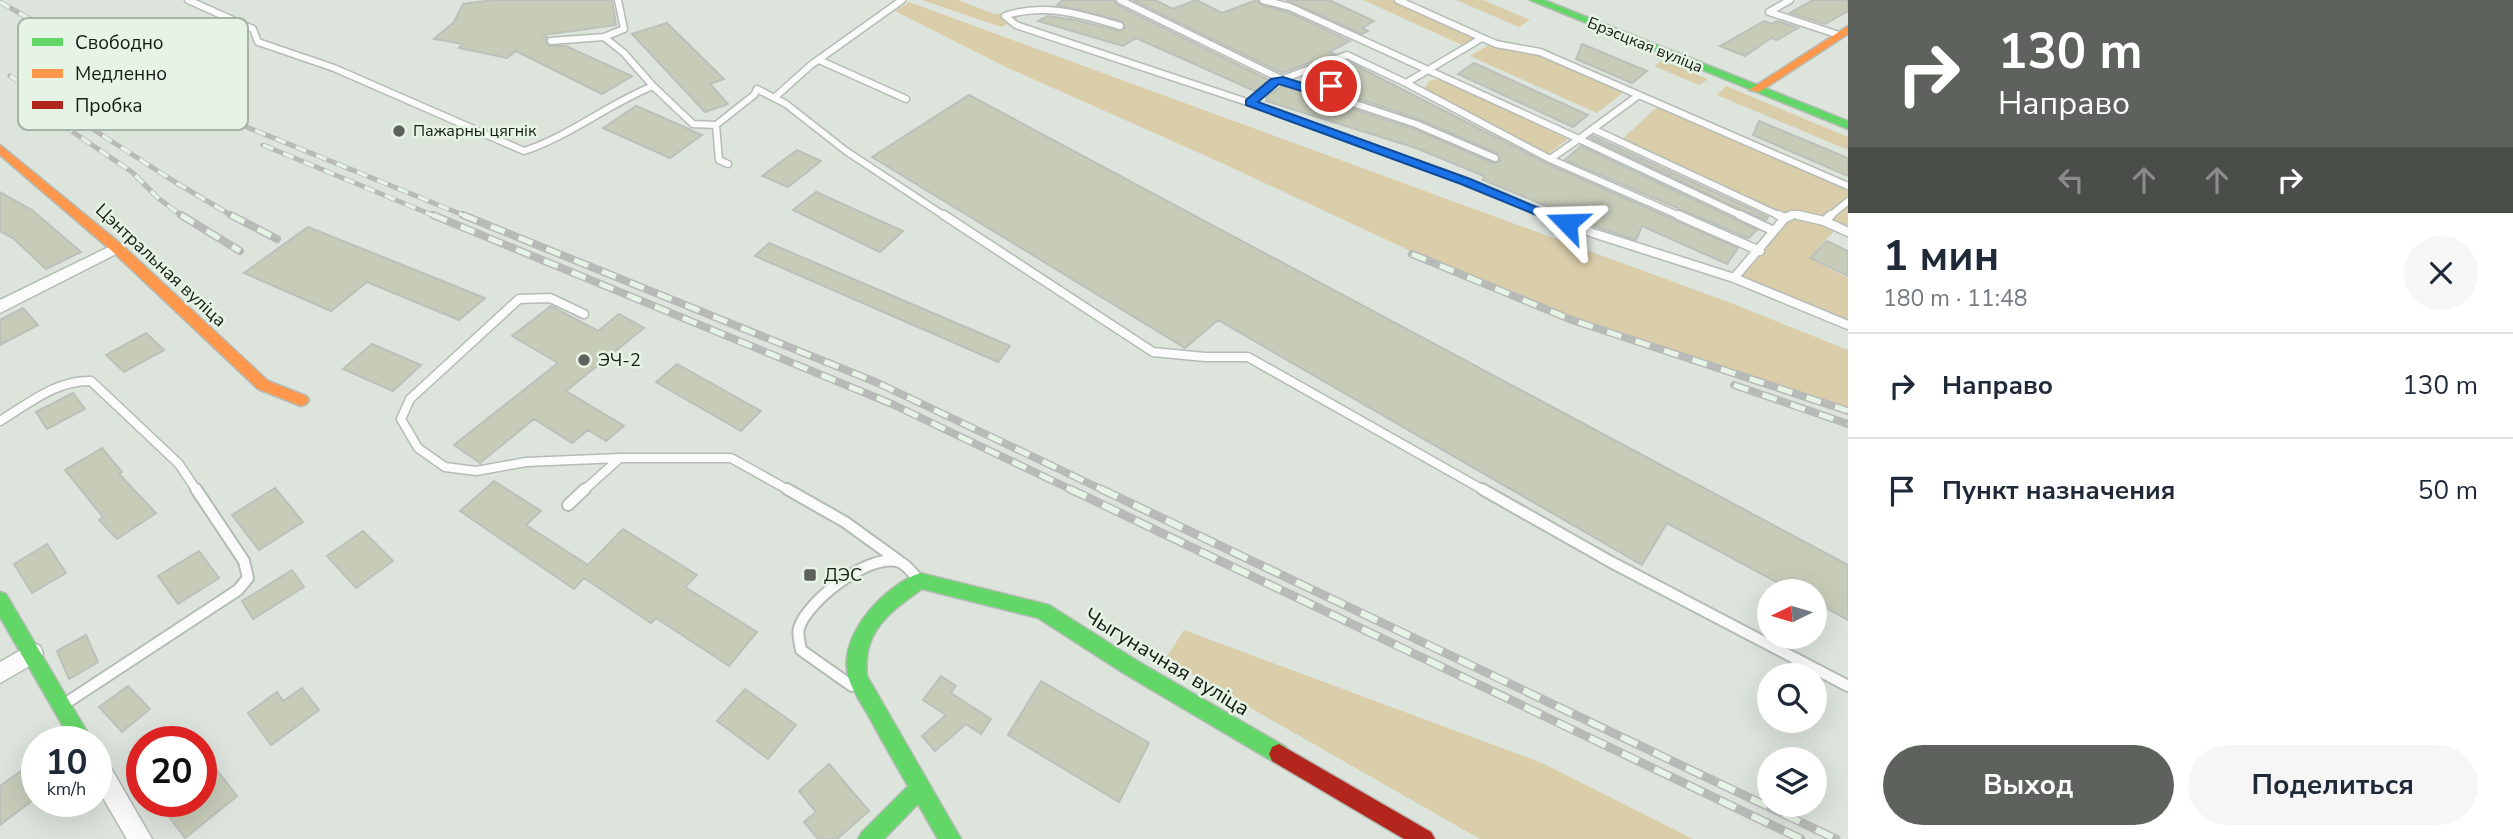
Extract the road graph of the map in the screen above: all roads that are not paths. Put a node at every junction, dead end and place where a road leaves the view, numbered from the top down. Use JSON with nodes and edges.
{"nodes":[{"id":1,"x":188,"y":0,"type":"edge"},
{"id":2,"x":618,"y":0,"type":"edge"},
{"id":3,"x":902,"y":0,"type":"edge"},
{"id":4,"x":1119,"y":0,"type":"edge"},
{"id":5,"x":1263,"y":0,"type":"edge"},
{"id":6,"x":1398,"y":0,"type":"edge"},
{"id":7,"x":1535,"y":0,"type":"edge"},
{"id":8,"x":1790,"y":0,"type":"edge"},
{"id":9,"x":228,"y":18,"type":"edge"},
{"id":10,"x":1120,"y":26,"type":"dead end"},
{"id":11,"x":248,"y":27,"type":"edge"},
{"id":12,"x":1845,"y":34,"type":"edge"},
{"id":13,"x":604,"y":37,"type":"junction"},
{"id":14,"x":1482,"y":38,"type":"junction"},
{"id":15,"x":551,"y":41,"type":"dead end"},
{"id":16,"x":819,"y":60,"type":"junction"},
{"id":17,"x":1428,"y":69,"type":"junction"},
{"id":18,"x":1308,"y":71,"type":"junction"},
{"id":19,"x":1283,"y":80,"type":"junction"},
{"id":20,"x":1406,"y":83,"type":"junction"},
{"id":21,"x":653,"y":86,"type":"junction"},
{"id":22,"x":1755,"y":90,"type":"junction"},
{"id":23,"x":1321,"y":94,"type":"junction"},
{"id":24,"x":1639,"y":95,"type":"junction"},
{"id":25,"x":775,"y":98,"type":"junction"},
{"id":26,"x":906,"y":99,"type":"dead end"},
{"id":27,"x":1250,"y":103,"type":"junction"},
{"id":28,"x":716,"y":125,"type":"junction"},
{"id":29,"x":1848,"y":125,"type":"edge"},
{"id":30,"x":1595,"y":130,"type":"junction"},
{"id":31,"x":1848,"y":132,"type":"edge"},
{"id":32,"x":1579,"y":139,"type":"junction"},
{"id":33,"x":0,"y":149,"type":"edge"},
{"id":34,"x":1494,"y":158,"type":"dead end"},
{"id":35,"x":1550,"y":159,"type":"junction"},
{"id":36,"x":728,"y":164,"type":"dead end"},
{"id":37,"x":1848,"y":186,"type":"edge"},
{"id":38,"x":1848,"y":201,"type":"edge"},
{"id":39,"x":1785,"y":218,"type":"junction"},
{"id":40,"x":1824,"y":220,"type":"junction"},
{"id":41,"x":1774,"y":231,"type":"junction"},
{"id":42,"x":1848,"y":232,"type":"edge"},
{"id":43,"x":117,"y":248,"type":"junction"},
{"id":44,"x":1760,"y":251,"type":"junction"},
{"id":45,"x":1734,"y":278,"type":"junction"},
{"id":46,"x":0,"y":307,"type":"edge"},
{"id":47,"x":584,"y":314,"type":"dead end"},
{"id":48,"x":1848,"y":325,"type":"edge"},
{"id":49,"x":301,"y":400,"type":"dead end"},
{"id":50,"x":0,"y":421,"type":"edge"},
{"id":51,"x":620,"y":458,"type":"junction"},
{"id":52,"x":568,"y":505,"type":"dead end"},
{"id":53,"x":898,"y":561,"type":"junction"},
{"id":54,"x":920,"y":580,"type":"junction"},
{"id":55,"x":0,"y":600,"type":"edge"},
{"id":56,"x":33,"y":653,"type":"junction"},
{"id":57,"x":0,"y":673,"type":"edge"},
{"id":58,"x":1848,"y":686,"type":"edge"},
{"id":59,"x":868,"y":697,"type":"junction"},
{"id":60,"x":61,"y":705,"type":"junction"},
{"id":61,"x":73,"y":726,"type":"edge"},
{"id":62,"x":919,"y":789,"type":"junction"},
{"id":63,"x":112,"y":791,"type":"edge"},
{"id":64,"x":140,"y":839,"type":"edge"},
{"id":65,"x":869,"y":839,"type":"edge"},
{"id":66,"x":950,"y":839,"type":"edge"},
{"id":67,"x":1424,"y":839,"type":"edge"}],
"edges":[{"from":1,"to":9,"type":"lane"},
{"from":2,"to":13,"type":"lane"},
{"from":3,"to":16,"type":"lane"},
{"from":4,"to":19,"type":"lane"},
{"from":5,"to":17,"type":"lane"},
{"from":6,"to":14,"type":"lane"},
{"from":7,"to":22,"type":"street","name":"Брэсцкая вуліца"},
{"from":8,"to":12,"type":"lane"},
{"from":10,"to":27,"type":"lane"},
{"from":11,"to":21,"type":"lane"},
{"from":12,"to":22,"type":"street"},
{"from":13,"to":15,"type":"lane"},
{"from":13,"to":21,"type":"lane"},
{"from":14,"to":17,"type":"lane"},
{"from":14,"to":24,"type":"lane"},
{"from":16,"to":25,"type":"lane"},
{"from":16,"to":26,"type":"lane"},
{"from":17,"to":20,"type":"lane"},
{"from":17,"to":32,"type":"lane"},
{"from":18,"to":19,"type":"lane"},
{"from":18,"to":20,"type":"lane"},
{"from":18,"to":23,"type":"lane"},
{"from":19,"to":23,"type":"lane"},
{"from":19,"to":27,"type":"lane"},
{"from":20,"to":35,"type":"lane"},
{"from":21,"to":28,"type":"lane"},
{"from":22,"to":29,"type":"street","name":"Брэсцкая вуліца"},
{"from":22,"to":31,"type":"street","name":"Брэсцкая вуліца"},
{"from":23,"to":34,"type":"lane"},
{"from":24,"to":30,"type":"lane"},
{"from":24,"to":37,"type":"lane"},
{"from":25,"to":28,"type":"lane"},
{"from":25,"to":58,"type":"lane"},
{"from":27,"to":45,"type":"lane"},
{"from":28,"to":36,"type":"lane"},
{"from":30,"to":32,"type":"lane"},
{"from":30,"to":39,"type":"lane"},
{"from":32,"to":35,"type":"lane"},
{"from":32,"to":41,"type":"lane"},
{"from":33,"to":43,"type":"street","name":"Цэнтральная вуліца"},
{"from":35,"to":44,"type":"lane"},
{"from":38,"to":40,"type":"lane"},
{"from":39,"to":40,"type":"lane"},
{"from":39,"to":41,"type":"lane"},
{"from":40,"to":42,"type":"lane"},
{"from":41,"to":44,"type":"lane"},
{"from":43,"to":46,"type":"street"},
{"from":43,"to":49,"type":"street","name":"Цэнтральная вуліца"},
{"from":44,"to":45,"type":"lane"},
{"from":45,"to":48,"type":"lane"},
{"from":47,"to":51,"type":"lane"},
{"from":50,"to":60,"type":"lane"},
{"from":51,"to":52,"type":"lane"},
{"from":51,"to":53,"type":"lane"},
{"from":53,"to":54,"type":"lane"},
{"from":53,"to":59,"type":"lane"},
{"from":54,"to":59,"type":"street"},
{"from":54,"to":67,"type":"street","name":"Чыгуначная вуліца"},
{"from":55,"to":56,"type":"street"},
{"from":56,"to":57,"type":"street"},
{"from":56,"to":60,"type":"street"},
{"from":59,"to":62,"type":"street"},
{"from":60,"to":61,"type":"street"},
{"from":62,"to":65,"type":"street"},
{"from":62,"to":66,"type":"street"},
{"from":63,"to":64,"type":"street"}]}
